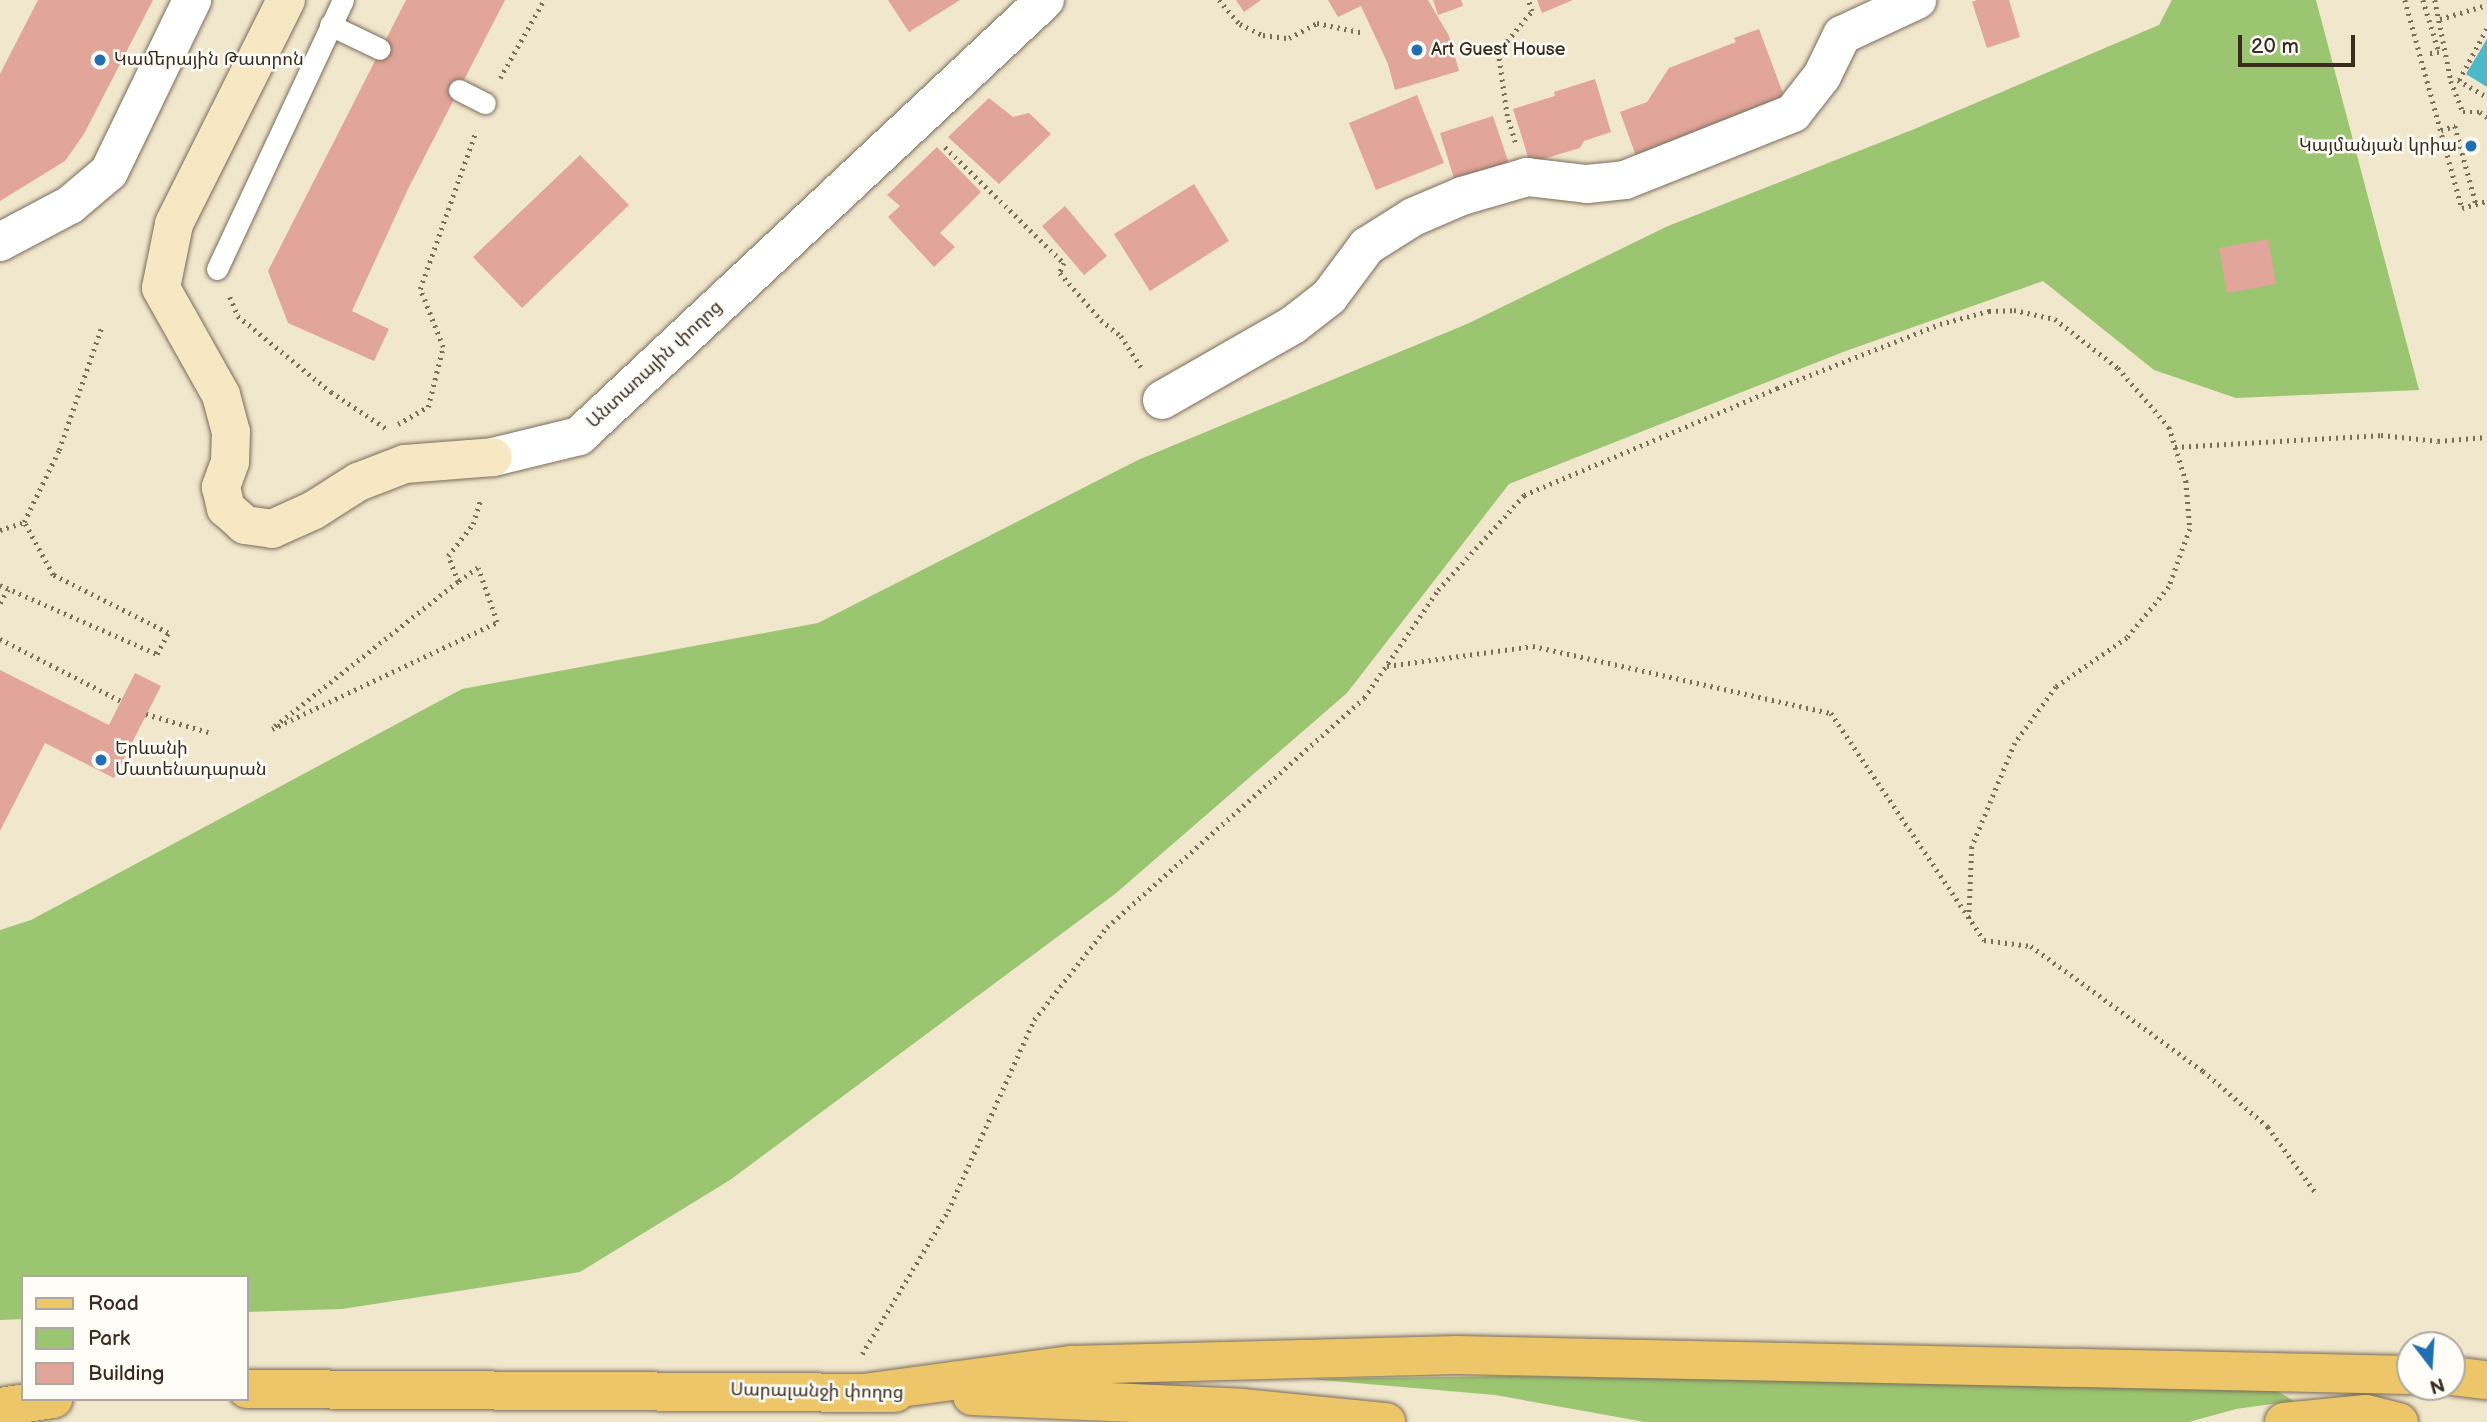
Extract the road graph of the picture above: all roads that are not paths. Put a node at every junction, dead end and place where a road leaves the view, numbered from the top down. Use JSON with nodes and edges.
{"nodes":[{"id":1,"x":192,"y":0,"type":"edge"},
{"id":2,"x":286,"y":0,"type":"edge"},
{"id":3,"x":342,"y":0,"type":"edge"},
{"id":4,"x":1045,"y":0,"type":"edge"},
{"id":5,"x":1917,"y":0,"type":"edge"},
{"id":6,"x":330,"y":25,"type":"junction"},
{"id":7,"x":380,"y":49,"type":"dead end"},
{"id":8,"x":459,"y":90,"type":"dead end"},
{"id":9,"x":485,"y":103,"type":"road end"},
{"id":10,"x":0,"y":242,"type":"edge"},
{"id":11,"x":217,"y":268,"type":"road end"},
{"id":12,"x":1162,"y":400,"type":"road end"},
{"id":13,"x":2396,"y":1375,"type":"edge"},
{"id":14,"x":2466,"y":1378,"type":"edge"},
{"id":15,"x":2487,"y":1380,"type":"edge"},
{"id":16,"x":248,"y":1389,"type":"edge"},
{"id":17,"x":856,"y":1392,"type":"junction"},
{"id":18,"x":40,"y":1401,"type":"edge"},
{"id":19,"x":0,"y":1407,"type":"edge"},
{"id":20,"x":2383,"y":1418,"type":"edge"},
{"id":21,"x":1386,"y":1422,"type":"edge"},
{"id":22,"x":2284,"y":1422,"type":"edge"}],
"edges":[{"from":1,"to":10,"type":"street"},
{"from":2,"to":4,"type":"street","name":"Անտառային փողոց"},
{"from":3,"to":6,"type":"lane"},
{"from":5,"to":12,"type":"street"},
{"from":6,"to":7,"type":"lane"},
{"from":6,"to":11,"type":"lane"},
{"from":8,"to":9,"type":"lane"},
{"from":13,"to":17,"type":"main road"},
{"from":14,"to":15,"type":"main road"},
{"from":16,"to":17,"type":"main road","name":"Սարալանջի փողոց"},
{"from":17,"to":21,"type":"main road","name":"Սարալանջի փողոց"},
{"from":18,"to":19,"type":"main road"},
{"from":20,"to":22,"type":"main road"}]}
